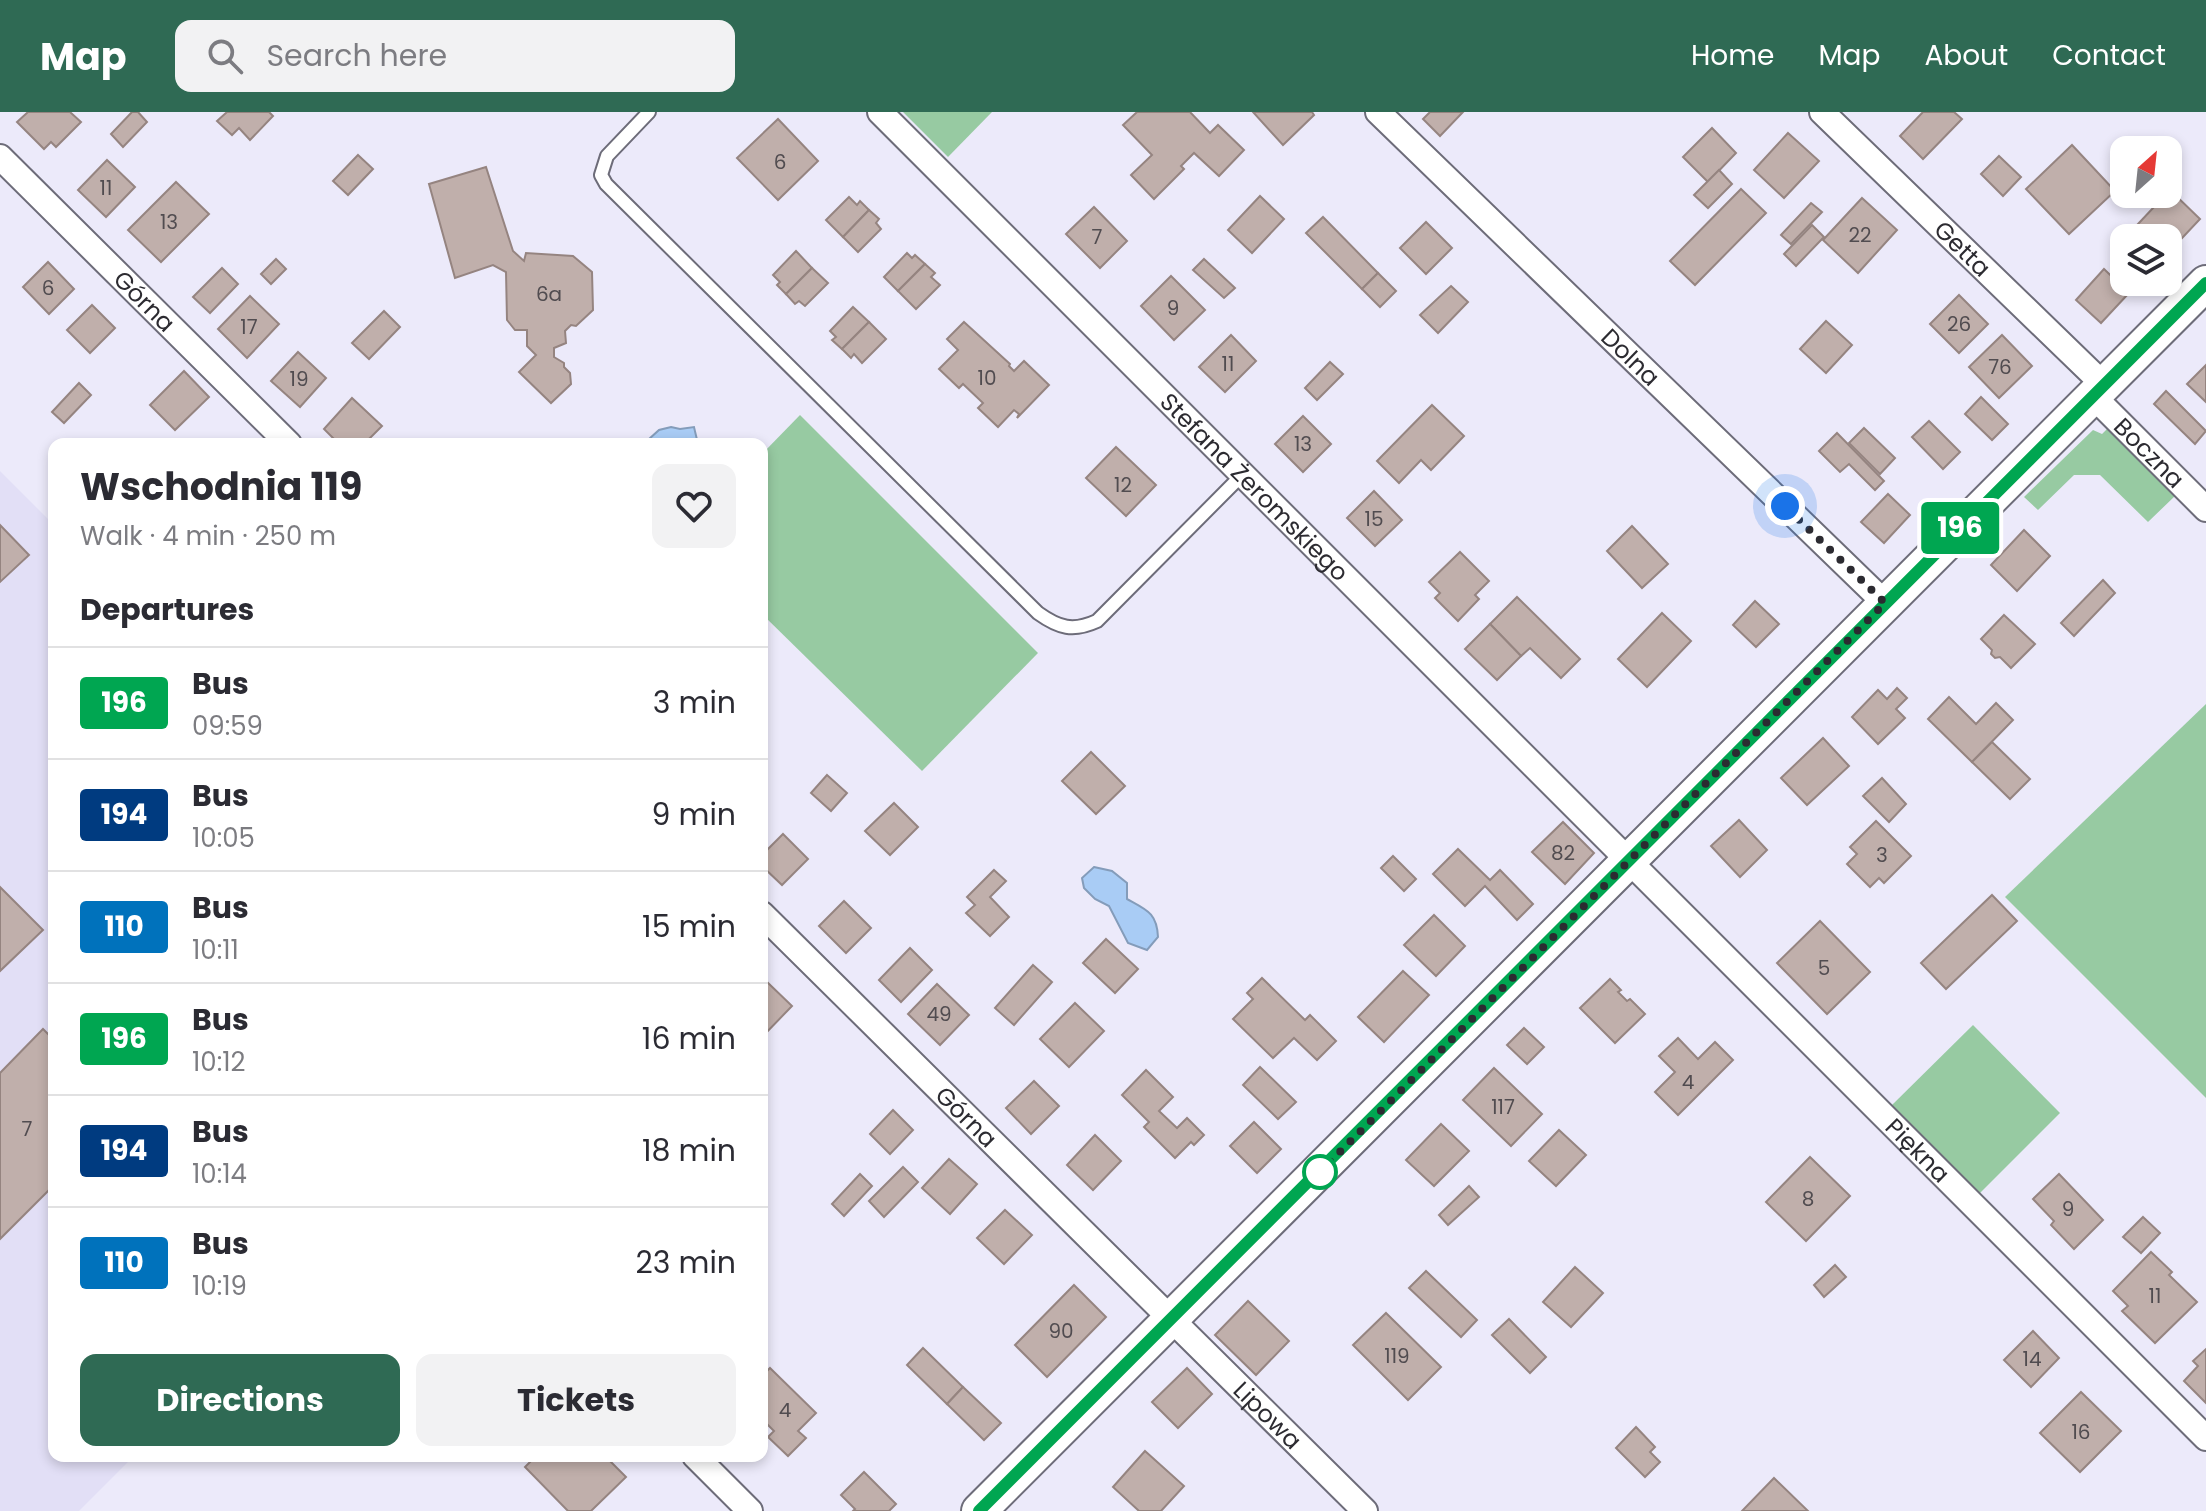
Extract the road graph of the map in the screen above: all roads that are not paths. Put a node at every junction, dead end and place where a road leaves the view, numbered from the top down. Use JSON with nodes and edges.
{"nodes":[{"id":1,"x":649,"y":112,"type":"edge"},
{"id":2,"x":880,"y":112,"type":"edge"},
{"id":3,"x":1378,"y":112,"type":"edge"},
{"id":4,"x":1822,"y":112,"type":"edge"},
{"id":5,"x":0,"y":157,"type":"edge"},
{"id":6,"x":2206,"y":283,"type":"edge"},
{"id":7,"x":2099,"y":390,"type":"junction"},
{"id":8,"x":283,"y":438,"type":"edge"},
{"id":9,"x":1243,"y":474,"type":"junction"},
{"id":10,"x":2206,"y":509,"type":"edge"},
{"id":11,"x":1885,"y":603,"type":"junction"},
{"id":12,"x":1631,"y":861,"type":"junction"},
{"id":13,"x":768,"y":920,"type":"edge"},
{"id":14,"x":1171,"y":1320,"type":"junction"},
{"id":15,"x":2206,"y":1438,"type":"edge"},
{"id":16,"x":701,"y":1462,"type":"edge"},
{"id":17,"x":750,"y":1511,"type":"edge"},
{"id":18,"x":979,"y":1511,"type":"edge"},
{"id":19,"x":1365,"y":1511,"type":"edge"}],
"edges":[{"from":1,"to":9,"type":"lane"},
{"from":2,"to":9,"type":"street","name":"Stefana Żeromskiego"},
{"from":3,"to":11,"type":"street","name":"Dolna"},
{"from":4,"to":7,"type":"street","name":"Getta"},
{"from":5,"to":8,"type":"street","name":"Górna"},
{"from":6,"to":7,"type":"street"},
{"from":7,"to":10,"type":"street","name":"Boczna"},
{"from":7,"to":11,"type":"street"},
{"from":9,"to":12,"type":"street","name":"Stefana Żeromskiego"},
{"from":11,"to":12,"type":"street"},
{"from":12,"to":14,"type":"street"},
{"from":12,"to":15,"type":"street","name":"Piękna"},
{"from":13,"to":14,"type":"street","name":"Górna"},
{"from":14,"to":18,"type":"street"},
{"from":14,"to":19,"type":"street","name":"Lipowa"},
{"from":16,"to":17,"type":"street"}]}
